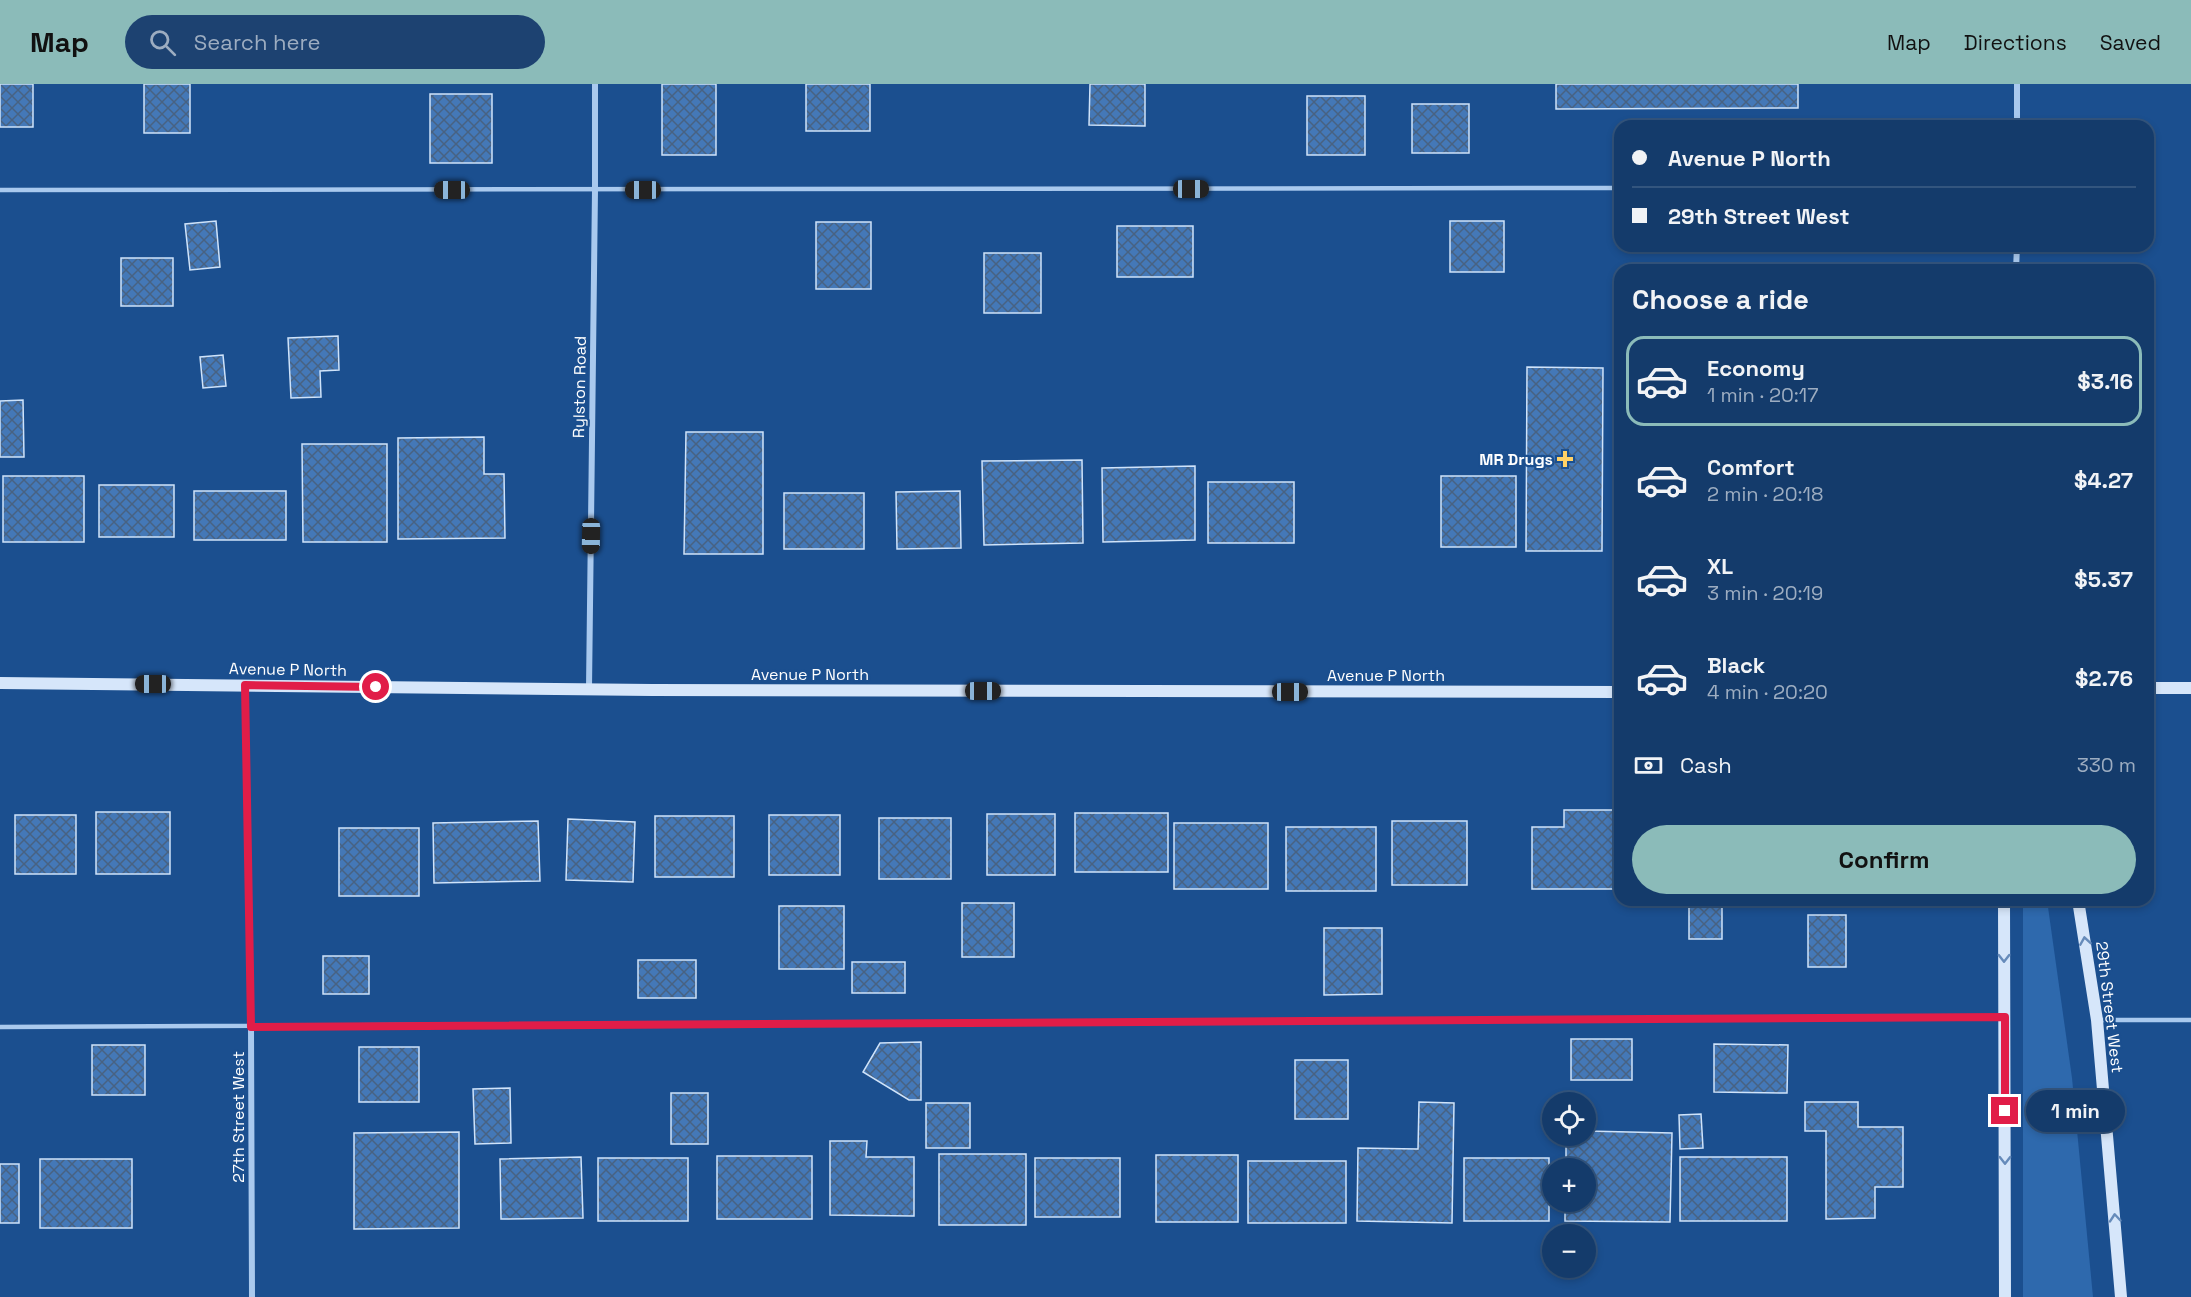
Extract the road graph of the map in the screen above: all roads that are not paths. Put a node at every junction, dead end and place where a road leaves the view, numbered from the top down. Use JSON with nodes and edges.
{"nodes":[{"id":1,"x":595,"y":84,"type":"edge"},
{"id":2,"x":2017,"y":84,"type":"edge"},
{"id":3,"x":2017,"y":120,"type":"edge"},
{"id":4,"x":1614,"y":188,"type":"edge"},
{"id":5,"x":0,"y":190,"type":"edge"},
{"id":6,"x":595,"y":190,"type":"junction"},
{"id":7,"x":0,"y":683,"type":"edge"},
{"id":8,"x":245,"y":685,"type":"junction"},
{"id":9,"x":2154,"y":688,"type":"edge"},
{"id":10,"x":2191,"y":688,"type":"edge"},
{"id":11,"x":589,"y":690,"type":"junction"},
{"id":12,"x":1614,"y":692,"type":"edge"},
{"id":13,"x":2004,"y":906,"type":"edge"},
{"id":14,"x":2079,"y":906,"type":"edge"},
{"id":15,"x":2005,"y":1017,"type":"junction"},
{"id":16,"x":2097,"y":1020,"type":"junction"},
{"id":17,"x":2191,"y":1020,"type":"edge"},
{"id":18,"x":0,"y":1027,"type":"edge"},
{"id":19,"x":251,"y":1027,"type":"junction"},
{"id":20,"x":252,"y":1297,"type":"edge"},
{"id":21,"x":2005,"y":1297,"type":"edge"},
{"id":22,"x":2121,"y":1297,"type":"edge"}],
"edges":[{"from":1,"to":6,"type":"street","name":"Rylston Road"},
{"from":2,"to":3,"type":"street"},
{"from":4,"to":6,"type":"lane"},
{"from":5,"to":6,"type":"lane"},
{"from":6,"to":11,"type":"street","name":"Rylston Road"},
{"from":7,"to":8,"type":"main road","name":"Avenue P North"},
{"from":8,"to":11,"type":"main road","name":"Avenue P North"},
{"from":8,"to":19,"type":"street","name":"27th Street West"},
{"from":9,"to":10,"type":"main road"},
{"from":11,"to":12,"type":"main road","name":"Avenue P North"},
{"from":13,"to":15,"type":"main road","one_way":true},
{"from":16,"to":14,"type":"main road","name":"29th Street West","one_way":true},
{"from":15,"to":19,"type":"lane"},
{"from":15,"to":21,"type":"main road","one_way":true},
{"from":16,"to":17,"type":"lane"},
{"from":22,"to":16,"type":"main road","name":"29th Street West","one_way":true},
{"from":18,"to":19,"type":"lane"},
{"from":19,"to":20,"type":"street","name":"27th Street West"}]}
